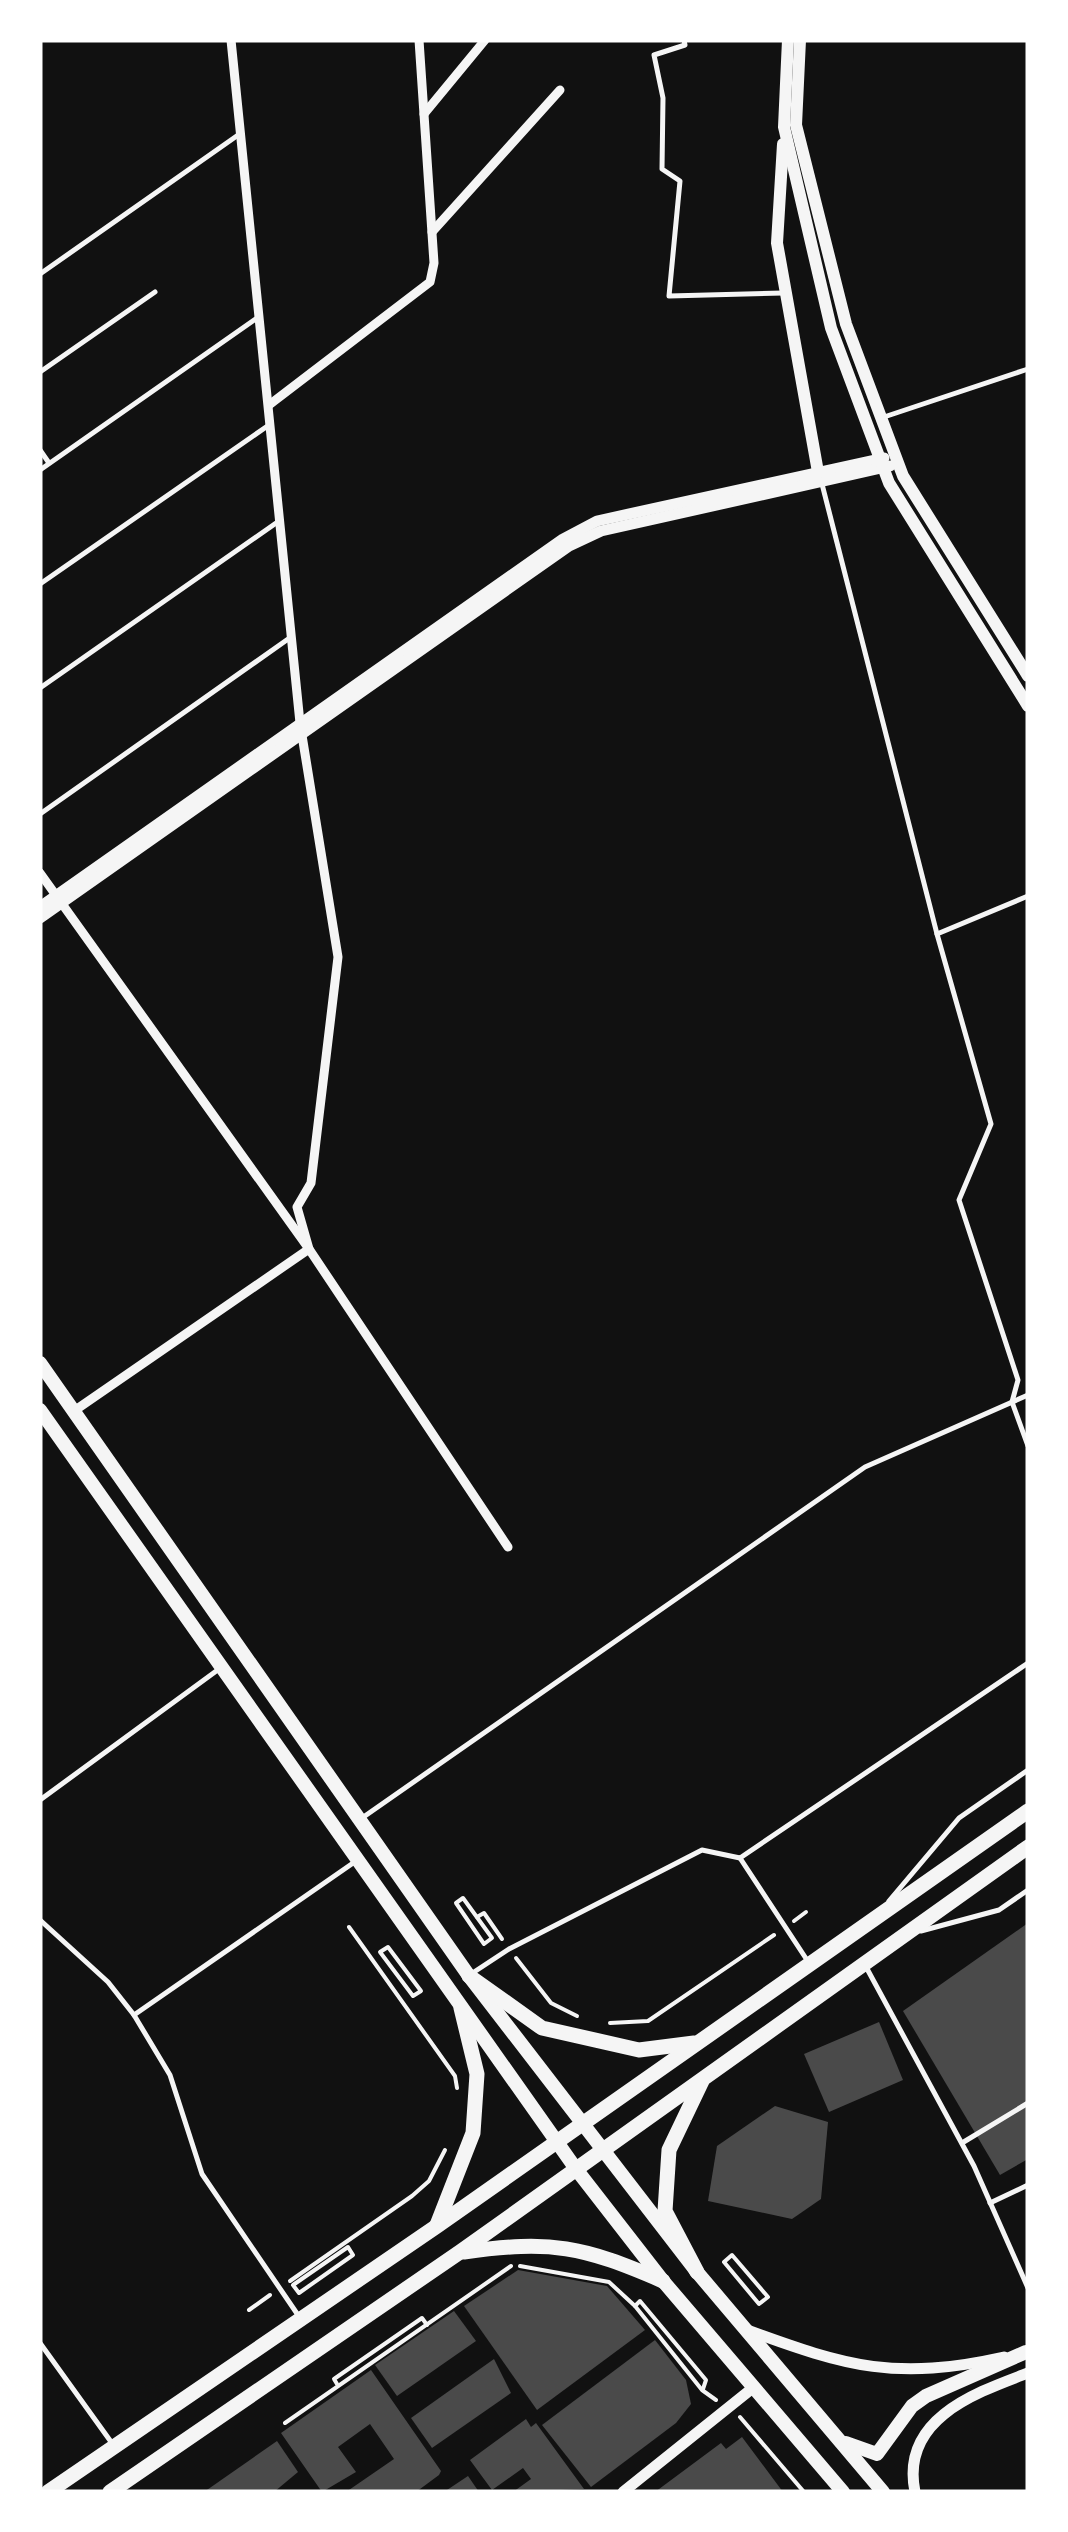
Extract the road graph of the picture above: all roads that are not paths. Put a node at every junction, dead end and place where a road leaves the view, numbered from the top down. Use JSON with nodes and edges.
{"nodes":[{"id":1,"x":232,"y":40,"type":"edge"},
{"id":2,"x":419,"y":40,"type":"edge"},
{"id":3,"x":485,"y":40,"type":"edge"},
{"id":4,"x":684,"y":40,"type":"edge"},
{"id":5,"x":788,"y":40,"type":"edge"},
{"id":6,"x":800,"y":40,"type":"edge"},
{"id":7,"x":560,"y":90,"type":"dead end"},
{"id":8,"x":424,"y":114,"type":"junction"},
{"id":9,"x":784,"y":127,"type":"junction"},
{"id":10,"x":241,"y":133,"type":"junction"},
{"id":11,"x":432,"y":232,"type":"junction"},
{"id":12,"x":40,"y":274,"type":"edge"},
{"id":13,"x":154,"y":292,"type":"dead end"},
{"id":14,"x":783,"y":293,"type":"junction"},
{"id":15,"x":260,"y":316,"type":"junction"},
{"id":16,"x":1028,"y":369,"type":"edge"},
{"id":17,"x":40,"y":372,"type":"edge"},
{"id":18,"x":269,"y":405,"type":"junction"},
{"id":19,"x":882,"y":418,"type":"junction"},
{"id":20,"x":271,"y":423,"type":"junction"},
{"id":21,"x":40,"y":450,"type":"edge"},
{"id":22,"x":880,"y":462,"type":"junction"},
{"id":23,"x":898,"y":462,"type":"junction"},
{"id":24,"x":49,"y":463,"type":"junction"},
{"id":25,"x":40,"y":470,"type":"edge"},
{"id":26,"x":820,"y":477,"type":"junction"},
{"id":27,"x":281,"y":519,"type":"junction"},
{"id":28,"x":40,"y":584,"type":"edge"},
{"id":29,"x":293,"y":636,"type":"junction"},
{"id":30,"x":1028,"y":676,"type":"edge"},
{"id":31,"x":40,"y":688,"type":"edge"},
{"id":32,"x":1028,"y":706,"type":"edge"},
{"id":33,"x":301,"y":729,"type":"junction"},
{"id":34,"x":40,"y":814,"type":"edge"},
{"id":35,"x":40,"y":872,"type":"edge"},
{"id":36,"x":1028,"y":896,"type":"edge"},
{"id":37,"x":59,"y":899,"type":"junction"},
{"id":38,"x":40,"y":907,"type":"edge"},
{"id":39,"x":40,"y":918,"type":"edge"},
{"id":40,"x":936,"y":934,"type":"junction"},
{"id":41,"x":309,"y":1249,"type":"junction"},
{"id":42,"x":40,"y":1363,"type":"edge"},
{"id":43,"x":1028,"y":1395,"type":"edge"},
{"id":44,"x":1012,"y":1402,"type":"junction"},
{"id":45,"x":40,"y":1410,"type":"edge"},
{"id":46,"x":74,"y":1412,"type":"junction"},
{"id":47,"x":1028,"y":1446,"type":"edge"},
{"id":48,"x":508,"y":1547,"type":"dead end"},
{"id":49,"x":1028,"y":1663,"type":"edge"},
{"id":50,"x":221,"y":1668,"type":"junction"},
{"id":51,"x":1028,"y":1770,"type":"edge"},
{"id":52,"x":40,"y":1800,"type":"edge"},
{"id":53,"x":1028,"y":1811,"type":"edge"},
{"id":54,"x":362,"y":1818,"type":"junction"},
{"id":55,"x":1028,"y":1847,"type":"edge"},
{"id":56,"x":740,"y":1858,"type":"junction"},
{"id":57,"x":356,"y":1861,"type":"junction"},
{"id":58,"x":1028,"y":1890,"type":"edge"},
{"id":59,"x":879,"y":1912,"type":"junction"},
{"id":60,"x":40,"y":1920,"type":"edge"},
{"id":61,"x":899,"y":1936,"type":"junction"},
{"id":62,"x":864,"y":1962,"type":"junction"},
{"id":63,"x":809,"y":1963,"type":"junction"},
{"id":64,"x":469,"y":1976,"type":"junction"},
{"id":65,"x":461,"y":2008,"type":"junction"},
{"id":66,"x":134,"y":2015,"type":"junction"},
{"id":67,"x":698,"y":2042,"type":"junction"},
{"id":68,"x":704,"y":2077,"type":"junction"},
{"id":69,"x":1028,"y":2103,"type":"edge"},
{"id":70,"x":581,"y":2124,"type":"junction"},
{"id":71,"x":556,"y":2142,"type":"junction"},
{"id":72,"x":962,"y":2143,"type":"junction"},
{"id":73,"x":601,"y":2152,"type":"junction"},
{"id":74,"x":576,"y":2170,"type":"junction"},
{"id":75,"x":1028,"y":2186,"type":"edge"},
{"id":76,"x":990,"y":2202,"type":"junction"},
{"id":77,"x":437,"y":2226,"type":"junction"},
{"id":78,"x":460,"y":2252,"type":"junction"},
{"id":79,"x":697,"y":2272,"type":"junction"},
{"id":80,"x":663,"y":2282,"type":"junction"},
{"id":81,"x":1028,"y":2288,"type":"edge"},
{"id":82,"x":300,"y":2318,"type":"junction"},
{"id":83,"x":747,"y":2330,"type":"junction"},
{"id":84,"x":40,"y":2343,"type":"edge"},
{"id":85,"x":1027,"y":2352,"type":"edge"},
{"id":86,"x":1028,"y":2373,"type":"edge"},
{"id":87,"x":754,"y":2388,"type":"junction"},
{"id":88,"x":838,"y":2438,"type":"junction"},
{"id":89,"x":114,"y":2446,"type":"junction"},
{"id":90,"x":48,"y":2492,"type":"edge"},
{"id":91,"x":110,"y":2492,"type":"edge"},
{"id":92,"x":624,"y":2492,"type":"edge"},
{"id":93,"x":843,"y":2492,"type":"edge"},
{"id":94,"x":884,"y":2492,"type":"edge"},
{"id":95,"x":915,"y":2492,"type":"edge"}],
"edges":[{"from":1,"to":10,"type":"street"},
{"from":2,"to":8,"type":"street"},
{"from":3,"to":8,"type":"street"},
{"from":4,"to":14,"type":"lane"},
{"from":5,"to":9,"type":"main road"},
{"from":6,"to":19,"type":"main road"},
{"from":7,"to":11,"type":"street"},
{"from":8,"to":11,"type":"street"},
{"from":9,"to":14,"type":"main road"},
{"from":9,"to":22,"type":"main road"},
{"from":10,"to":12,"type":"lane"},
{"from":10,"to":15,"type":"street"},
{"from":11,"to":18,"type":"street"},
{"from":13,"to":17,"type":"lane"},
{"from":14,"to":26,"type":"main road"},
{"from":15,"to":18,"type":"street"},
{"from":15,"to":24,"type":"lane"},
{"from":16,"to":19,"type":"lane"},
{"from":18,"to":20,"type":"street"},
{"from":19,"to":23,"type":"main road"},
{"from":20,"to":27,"type":"street"},
{"from":20,"to":28,"type":"lane"},
{"from":21,"to":24,"type":"lane"},
{"from":22,"to":23,"type":"street"},
{"from":22,"to":26,"type":"street"},
{"from":22,"to":32,"type":"main road"},
{"from":23,"to":30,"type":"main road"},
{"from":24,"to":25,"type":"lane"},
{"from":26,"to":33,"type":"street"},
{"from":26,"to":40,"type":"lane"},
{"from":27,"to":29,"type":"street"},
{"from":27,"to":31,"type":"lane"},
{"from":29,"to":33,"type":"street"},
{"from":29,"to":34,"type":"lane"},
{"from":33,"to":37,"type":"street"},
{"from":33,"to":41,"type":"street"},
{"from":35,"to":37,"type":"street"},
{"from":36,"to":40,"type":"lane"},
{"from":37,"to":38,"type":"street"},
{"from":37,"to":39,"type":"street"},
{"from":37,"to":41,"type":"street"},
{"from":40,"to":44,"type":"lane"},
{"from":41,"to":46,"type":"street"},
{"from":41,"to":48,"type":"street"},
{"from":42,"to":46,"type":"main road"},
{"from":43,"to":44,"type":"lane"},
{"from":44,"to":47,"type":"lane"},
{"from":44,"to":54,"type":"lane"},
{"from":45,"to":50,"type":"main road"},
{"from":46,"to":54,"type":"main road"},
{"from":49,"to":56,"type":"lane"},
{"from":50,"to":52,"type":"lane"},
{"from":50,"to":57,"type":"main road"},
{"from":51,"to":59,"type":"lane"},
{"from":53,"to":59,"type":"highway"},
{"from":54,"to":64,"type":"main road"},
{"from":55,"to":61,"type":"highway"},
{"from":56,"to":63,"type":"lane"},
{"from":56,"to":64,"type":"lane"},
{"from":57,"to":65,"type":"main road"},
{"from":57,"to":66,"type":"lane"},
{"from":58,"to":61,"type":"lane"},
{"from":59,"to":63,"type":"highway"},
{"from":60,"to":66,"type":"lane"},
{"from":61,"to":62,"type":"highway"},
{"from":62,"to":68,"type":"highway"},
{"from":62,"to":72,"type":"lane"},
{"from":63,"to":67,"type":"highway"},
{"from":64,"to":67,"type":"highway"},
{"from":64,"to":70,"type":"main road"},
{"from":65,"to":71,"type":"main road"},
{"from":65,"to":77,"type":"highway"},
{"from":66,"to":82,"type":"lane"},
{"from":67,"to":70,"type":"highway"},
{"from":68,"to":73,"type":"highway"},
{"from":68,"to":79,"type":"highway"},
{"from":69,"to":72,"type":"lane"},
{"from":70,"to":71,"type":"highway"},
{"from":70,"to":73,"type":"main road"},
{"from":71,"to":74,"type":"main road"},
{"from":71,"to":77,"type":"highway"},
{"from":72,"to":76,"type":"lane"},
{"from":73,"to":74,"type":"highway"},
{"from":73,"to":79,"type":"main road"},
{"from":74,"to":78,"type":"highway"},
{"from":74,"to":80,"type":"main road"},
{"from":75,"to":76,"type":"lane"},
{"from":76,"to":81,"type":"lane"},
{"from":77,"to":82,"type":"highway"},
{"from":78,"to":80,"type":"highway"},
{"from":78,"to":91,"type":"highway"},
{"from":79,"to":83,"type":"main road"},
{"from":80,"to":87,"type":"main road"},
{"from":82,"to":89,"type":"highway"},
{"from":83,"to":85,"type":"street"},
{"from":83,"to":88,"type":"main road"},
{"from":84,"to":89,"type":"lane"},
{"from":85,"to":88,"type":"main road"},
{"from":86,"to":95,"type":"street"},
{"from":87,"to":92,"type":"street"},
{"from":87,"to":93,"type":"main road"},
{"from":88,"to":94,"type":"main road"},
{"from":89,"to":90,"type":"highway"}]}
